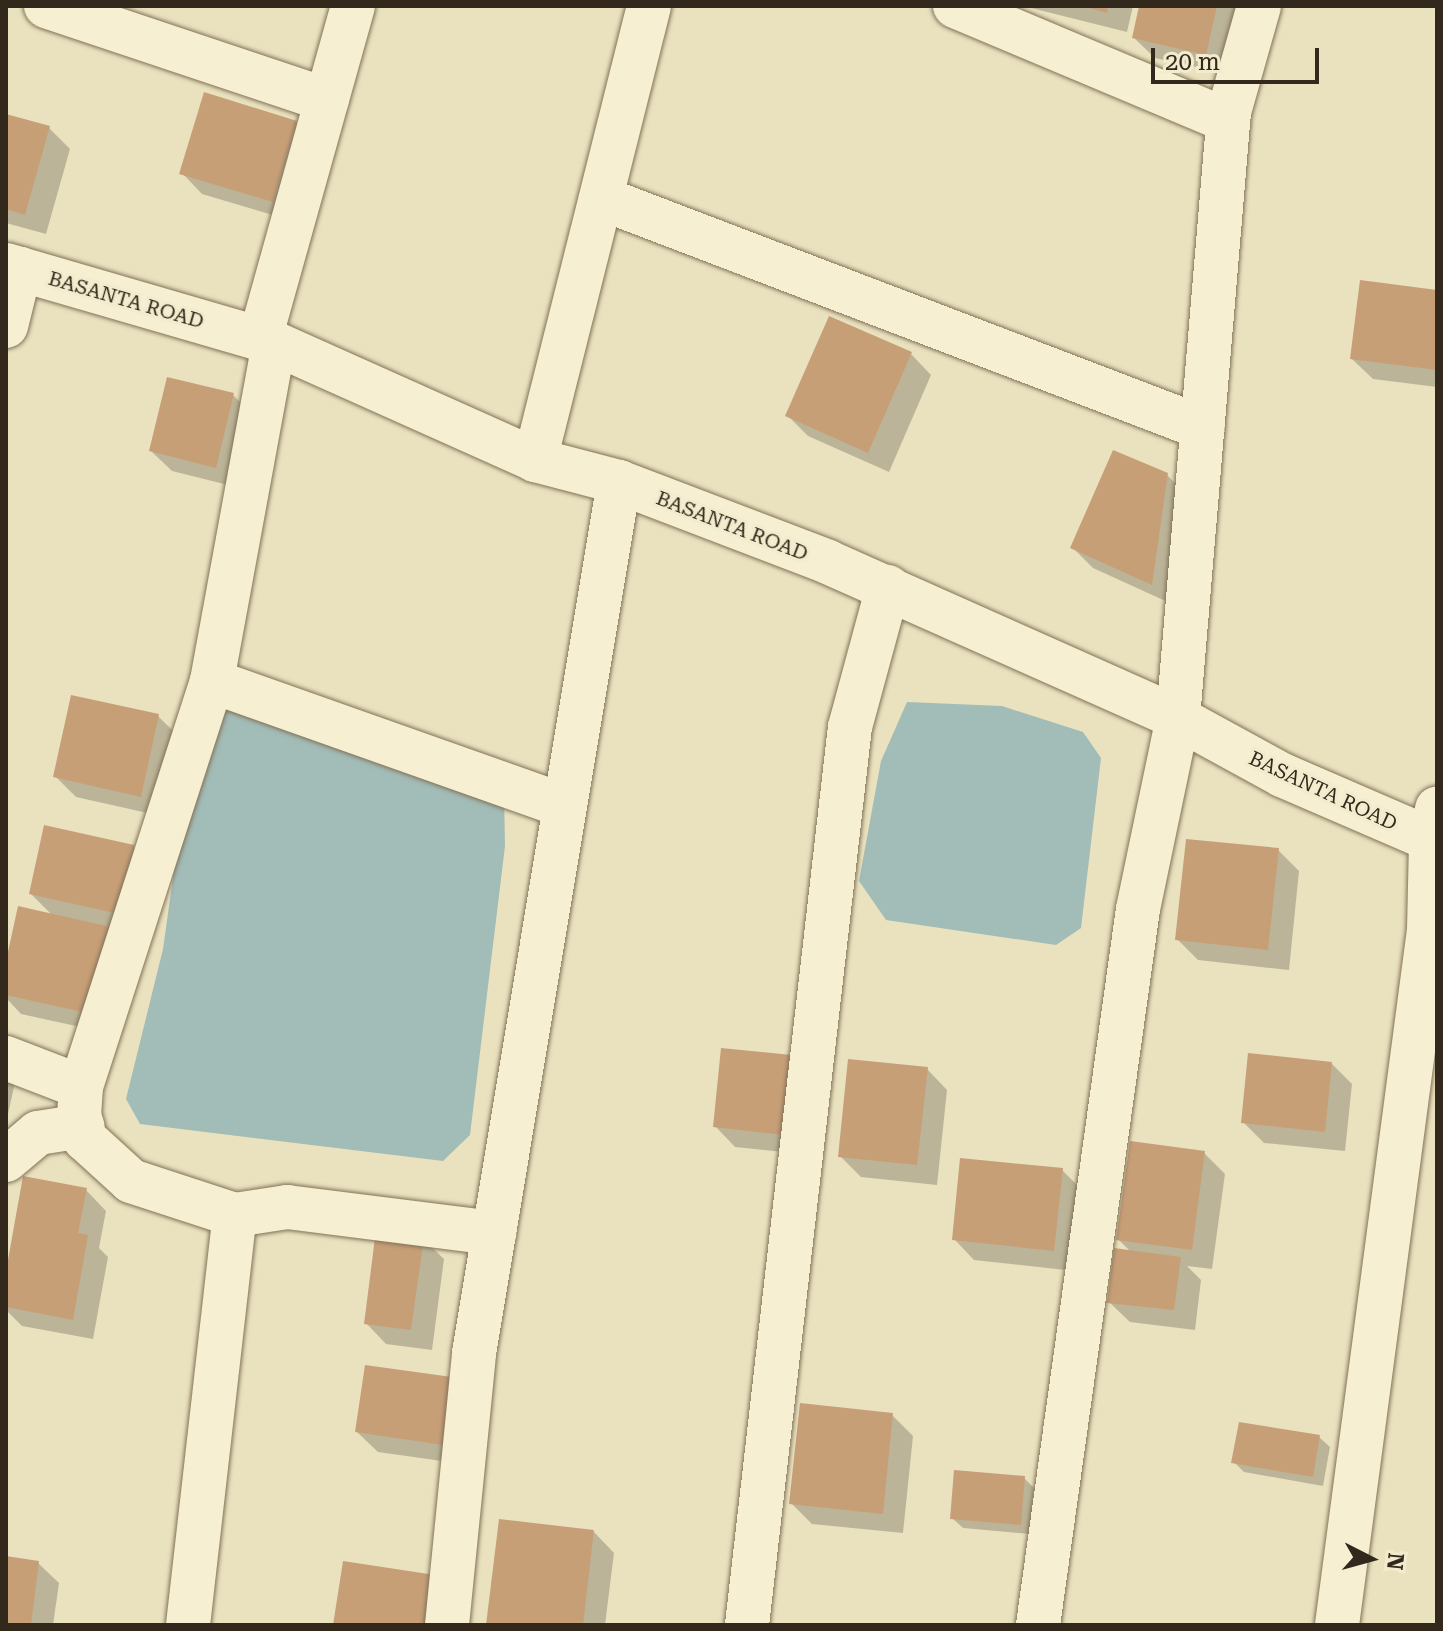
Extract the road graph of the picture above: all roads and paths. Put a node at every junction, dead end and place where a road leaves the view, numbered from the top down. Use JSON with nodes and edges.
{"nodes":[{"id":1,"x":46,"y":6,"type":"edge"},
{"id":2,"x":353,"y":6,"type":"edge"},
{"id":3,"x":649,"y":6,"type":"edge"},
{"id":4,"x":955,"y":6,"type":"edge"},
{"id":5,"x":1259,"y":6,"type":"edge"},
{"id":6,"x":327,"y":100,"type":"junction"},
{"id":7,"x":1228,"y":121,"type":"junction"},
{"id":8,"x":601,"y":198,"type":"junction"},
{"id":9,"x":13,"y":267,"type":"edge"},
{"id":10,"x":6,"y":326,"type":"edge"},
{"id":11,"x":267,"y":341,"type":"junction"},
{"id":12,"x":1203,"y":428,"type":"junction"},
{"id":13,"x":535,"y":460,"type":"junction"},
{"id":14,"x":619,"y":482,"type":"junction"},
{"id":15,"x":888,"y":587,"type":"junction"},
{"id":16,"x":212,"y":681,"type":"junction"},
{"id":17,"x":1178,"y":718,"type":"junction"},
{"id":18,"x":565,"y":806,"type":"junction"},
{"id":19,"x":1435,"y":831,"type":"edge"},
{"id":20,"x":6,"y":1058,"type":"edge"},
{"id":21,"x":82,"y":1107,"type":"junction"},
{"id":22,"x":6,"y":1160,"type":"edge"},
{"id":23,"x":235,"y":1215,"type":"junction"},
{"id":24,"x":494,"y":1233,"type":"junction"},
{"id":25,"x":188,"y":1625,"type":"edge"},
{"id":26,"x":447,"y":1625,"type":"edge"},
{"id":27,"x":747,"y":1625,"type":"edge"},
{"id":28,"x":1038,"y":1625,"type":"edge"},
{"id":29,"x":1337,"y":1625,"type":"edge"}],
"edges":[{"from":1,"to":6,"type":"street"},
{"from":2,"to":6,"type":"street"},
{"from":3,"to":8,"type":"street"},
{"from":4,"to":7,"type":"street"},
{"from":5,"to":7,"type":"street"},
{"from":6,"to":11,"type":"street"},
{"from":7,"to":12,"type":"street"},
{"from":8,"to":12,"type":"street"},
{"from":8,"to":13,"type":"street"},
{"from":9,"to":10,"type":"street"},
{"from":9,"to":11,"type":"street","name":"BASANTA ROAD"},
{"from":11,"to":13,"type":"street","name":"BASANTA ROAD"},
{"from":11,"to":16,"type":"street"},
{"from":12,"to":17,"type":"street"},
{"from":13,"to":14,"type":"street","name":"BASANTA ROAD"},
{"from":14,"to":15,"type":"street","name":"BASANTA ROAD"},
{"from":14,"to":18,"type":"street"},
{"from":15,"to":17,"type":"street","name":"BASANTA ROAD"},
{"from":15,"to":27,"type":"street"},
{"from":16,"to":18,"type":"street"},
{"from":16,"to":21,"type":"street"},
{"from":17,"to":19,"type":"street","name":"BASANTA ROAD"},
{"from":17,"to":28,"type":"street"},
{"from":18,"to":24,"type":"street"},
{"from":19,"to":29,"type":"street"},
{"from":20,"to":21,"type":"street"},
{"from":21,"to":22,"type":"street"},
{"from":21,"to":23,"type":"street"},
{"from":23,"to":24,"type":"street"},
{"from":23,"to":25,"type":"street"},
{"from":24,"to":26,"type":"street"}]}
